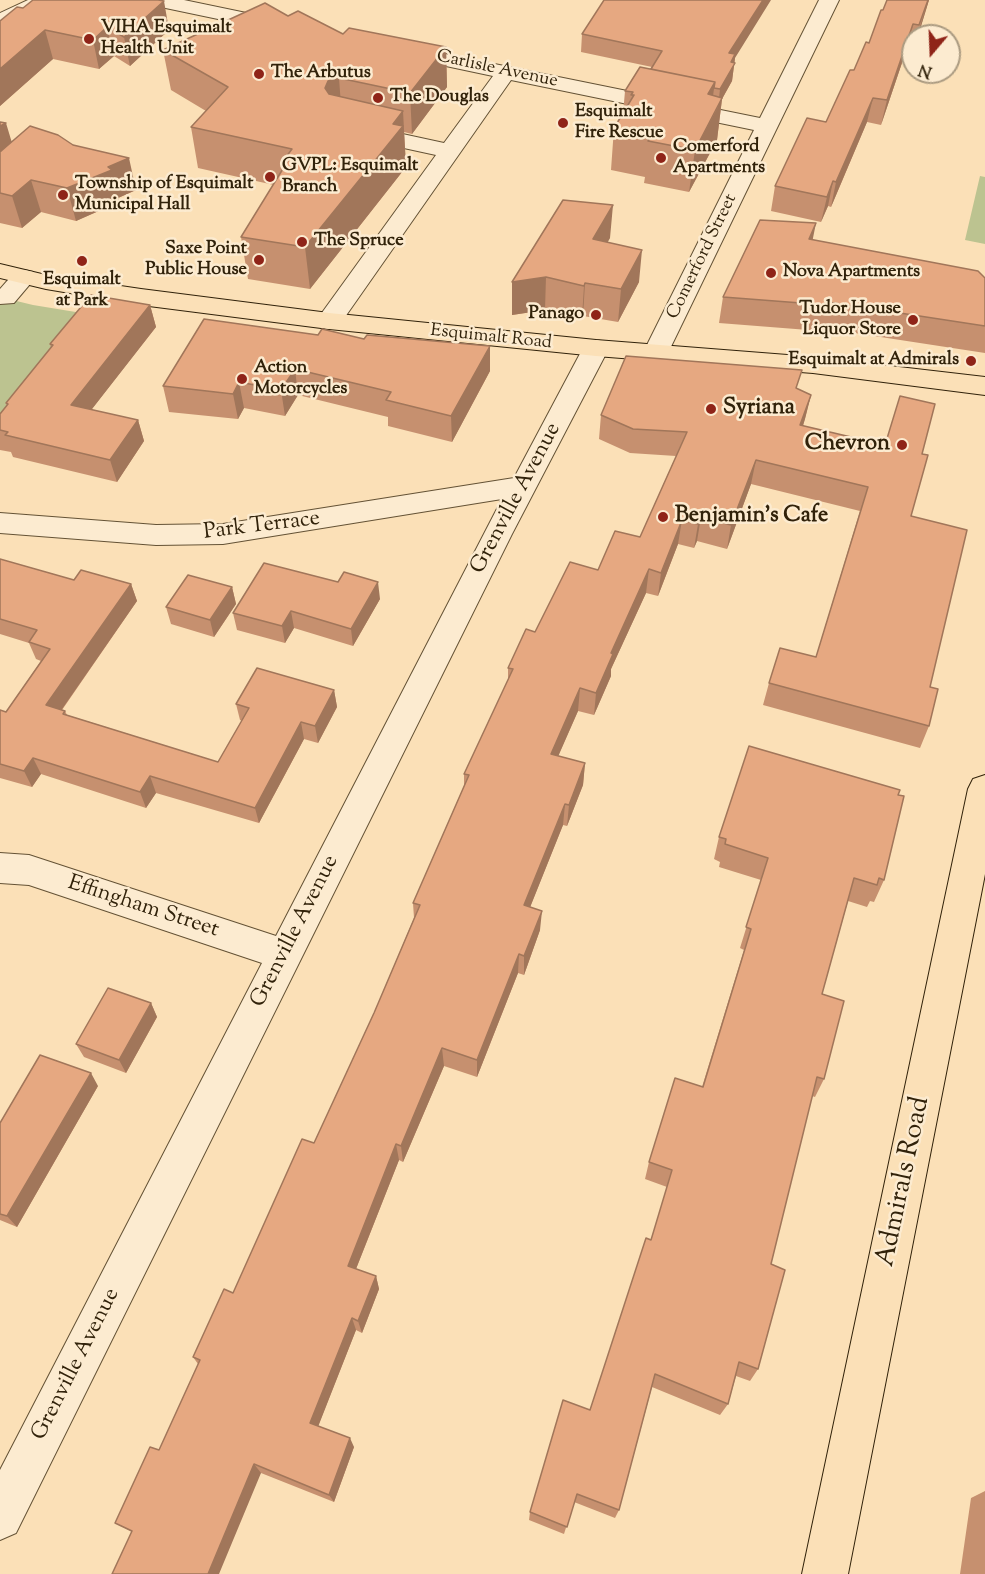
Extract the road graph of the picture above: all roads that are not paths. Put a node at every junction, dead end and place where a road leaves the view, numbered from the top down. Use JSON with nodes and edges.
{"nodes":[{"id":1,"x":44,"y":0,"type":"edge"},
{"id":2,"x":156,"y":0,"type":"edge"},
{"id":3,"x":829,"y":0,"type":"edge"},
{"id":4,"x":0,"y":20,"type":"edge"},
{"id":5,"x":294,"y":29,"type":"edge"},
{"id":6,"x":386,"y":47,"type":"edge"},
{"id":7,"x":506,"y":72,"type":"junction"},
{"id":8,"x":767,"y":126,"type":"junction"},
{"id":9,"x":342,"y":128,"type":"edge"},
{"id":10,"x":450,"y":151,"type":"junction"},
{"id":11,"x":0,"y":271,"type":"edge"},
{"id":12,"x":24,"y":277,"type":"junction"},
{"id":13,"x":5,"y":298,"type":"dead end"},
{"id":14,"x":329,"y":321,"type":"junction"},
{"id":15,"x":596,"y":348,"type":"junction"},
{"id":16,"x":656,"y":353,"type":"junction"},
{"id":17,"x":985,"y":386,"type":"edge"},
{"id":18,"x":522,"y":486,"type":"junction"},
{"id":19,"x":0,"y":523,"type":"edge"},
{"id":20,"x":985,"y":789,"type":"edge"},
{"id":21,"x":0,"y":868,"type":"edge"},
{"id":22,"x":284,"y":955,"type":"junction"},
{"id":23,"x":0,"y":1517,"type":"edge"},
{"id":24,"x":825,"y":1574,"type":"edge"}],
"edges":[{"from":1,"to":4,"type":"street"},
{"from":2,"to":5,"type":"street"},
{"from":3,"to":8,"type":"street","name":"Comerford Street"},
{"from":6,"to":7,"type":"street","name":"Carlisle Avenue"},
{"from":7,"to":8,"type":"street","name":"Carlisle Avenue"},
{"from":7,"to":10,"type":"street"},
{"from":8,"to":16,"type":"street","name":"Comerford Street"},
{"from":9,"to":10,"type":"street"},
{"from":10,"to":14,"type":"street"},
{"from":11,"to":12,"type":"main road","name":"Esquimalt Road"},
{"from":12,"to":13,"type":"street"},
{"from":12,"to":14,"type":"main road","name":"Esquimalt Road"},
{"from":14,"to":15,"type":"main road","name":"Esquimalt Road"},
{"from":15,"to":16,"type":"main road","name":"Esquimalt Road"},
{"from":15,"to":18,"type":"street","name":"Grenville Avenue"},
{"from":16,"to":17,"type":"main road","name":"Esquimalt Road"},
{"from":18,"to":19,"type":"street","name":"Park Terrace"},
{"from":18,"to":22,"type":"street","name":"Grenville Avenue"},
{"from":20,"to":24,"type":"main road","name":"Admirals Road"},
{"from":21,"to":22,"type":"street","name":"Effingham Street"},
{"from":22,"to":23,"type":"street","name":"Grenville Avenue"}]}
